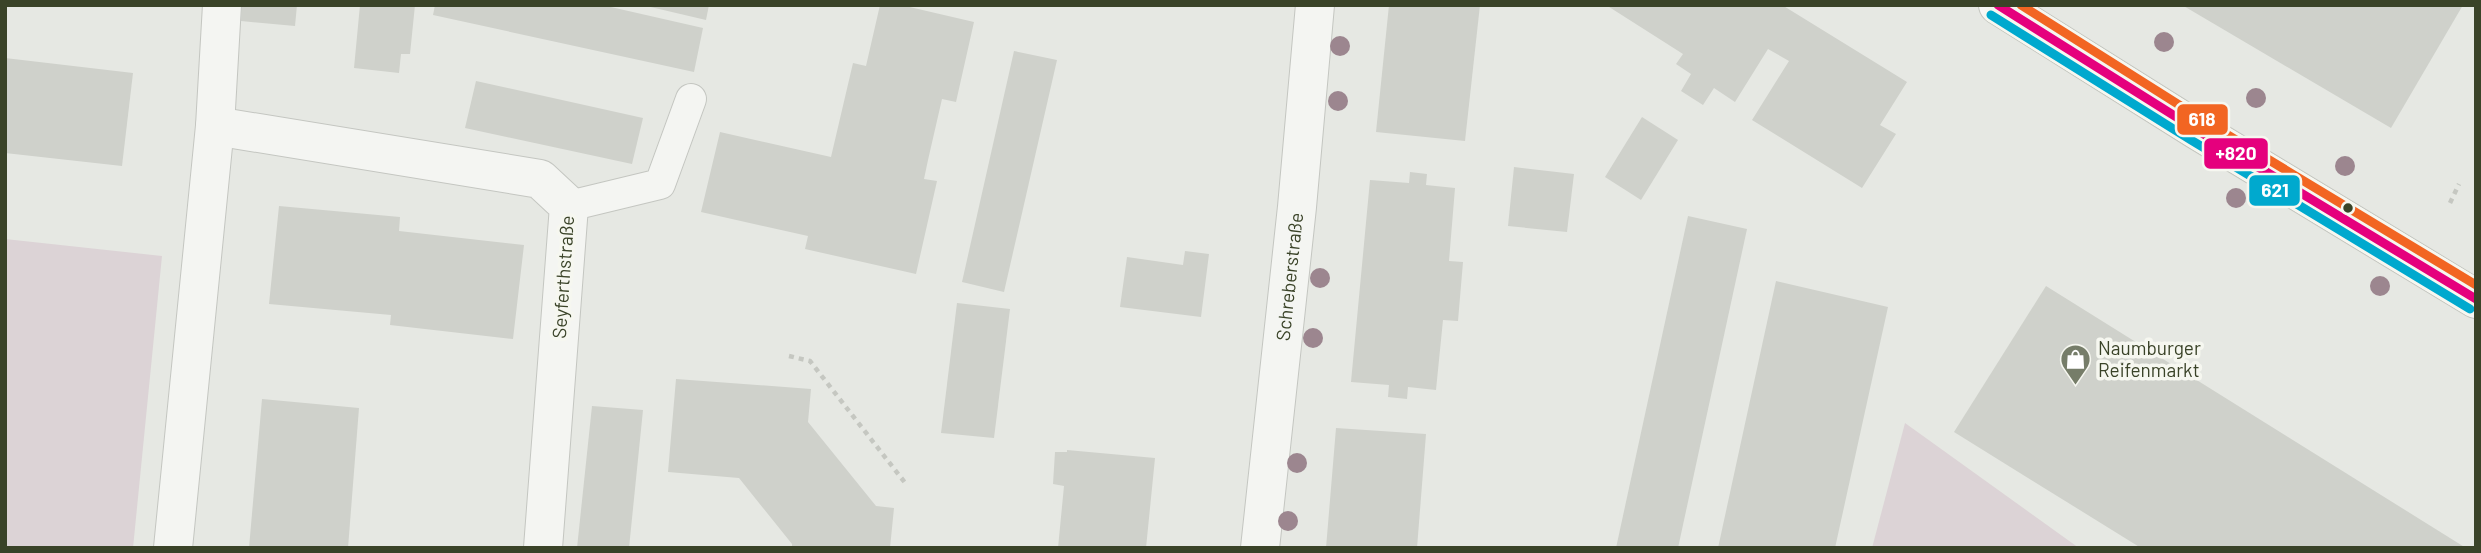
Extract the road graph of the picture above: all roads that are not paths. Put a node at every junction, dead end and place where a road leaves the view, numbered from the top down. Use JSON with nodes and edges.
{"nodes":[{"id":1,"x":222,"y":5,"type":"edge"},
{"id":2,"x":1315,"y":5,"type":"edge"},
{"id":3,"x":1998,"y":5,"type":"edge"},
{"id":4,"x":691,"y":99,"type":"dead end"},
{"id":5,"x":215,"y":126,"type":"junction"},
{"id":6,"x":569,"y":206,"type":"junction"},
{"id":7,"x":2476,"y":299,"type":"edge"},
{"id":8,"x":173,"y":548,"type":"edge"},
{"id":9,"x":543,"y":548,"type":"edge"},
{"id":10,"x":1261,"y":548,"type":"edge"}],
"edges":[{"from":1,"to":5,"type":"street"},
{"from":2,"to":10,"type":"street","name":"Schreberstraße"},
{"from":3,"to":7,"type":"main road"},
{"from":4,"to":6,"type":"lane"},
{"from":5,"to":6,"type":"street","name":"Seyferthstraße"},
{"from":5,"to":8,"type":"street"},
{"from":6,"to":9,"type":"street","name":"Seyferthstraße"}]}
